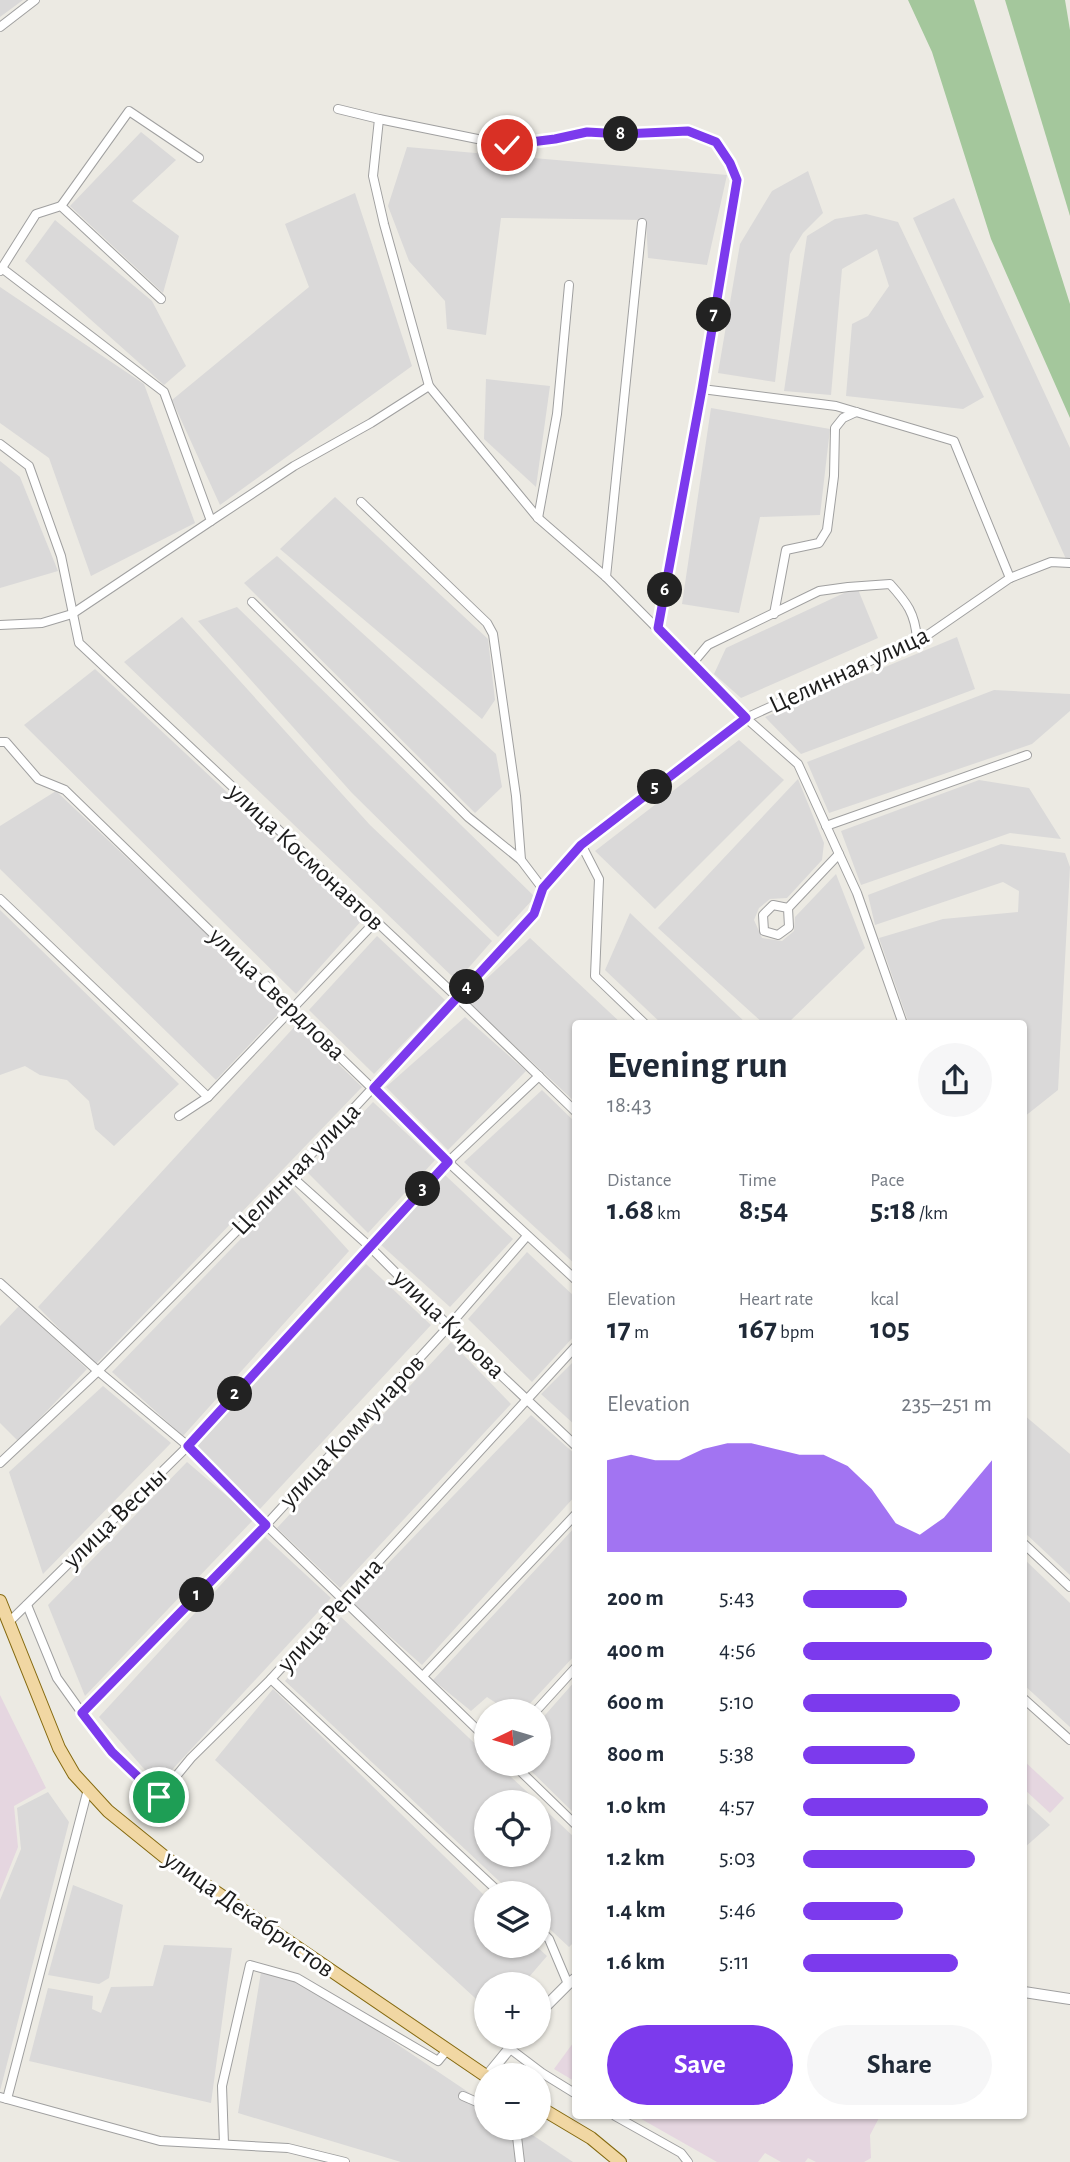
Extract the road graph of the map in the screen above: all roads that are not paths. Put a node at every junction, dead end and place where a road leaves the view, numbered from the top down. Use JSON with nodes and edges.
{"nodes":[{"id":1,"x":35,"y":0,"type":"edge"},
{"id":2,"x":0,"y":27,"type":"edge"},
{"id":3,"x":338,"y":109,"type":"dead end"},
{"id":4,"x":379,"y":119,"type":"junction"},
{"id":5,"x":199,"y":158,"type":"dead end"},
{"id":6,"x":61,"y":206,"type":"junction"},
{"id":7,"x":642,"y":223,"type":"dead end"},
{"id":8,"x":1,"y":270,"type":"edge"},
{"id":9,"x":569,"y":285,"type":"dead end"},
{"id":10,"x":161,"y":299,"type":"dead end"},
{"id":11,"x":429,"y":386,"type":"junction"},
{"id":12,"x":702,"y":389,"type":"junction"},
{"id":13,"x":856,"y":412,"type":"junction"},
{"id":14,"x":0,"y":444,"type":"edge"},
{"id":15,"x":361,"y":502,"type":"dead end"},
{"id":16,"x":538,"y":519,"type":"junction"},
{"id":17,"x":211,"y":521,"type":"junction"},
{"id":18,"x":1070,"y":563,"type":"edge"},
{"id":19,"x":606,"y":577,"type":"junction"},
{"id":20,"x":1010,"y":578,"type":"junction"},
{"id":21,"x":252,"y":602,"type":"dead end"},
{"id":22,"x":72,"y":614,"type":"junction"},
{"id":23,"x":774,"y":614,"type":"junction"},
{"id":24,"x":0,"y":625,"type":"edge"},
{"id":25,"x":658,"y":628,"type":"junction"},
{"id":26,"x":917,"y":639,"type":"junction"},
{"id":27,"x":692,"y":664,"type":"junction"},
{"id":28,"x":746,"y":718,"type":"junction"},
{"id":29,"x":3,"y":742,"type":"edge"},
{"id":30,"x":1027,"y":755,"type":"dead end"},
{"id":31,"x":827,"y":826,"type":"junction"},
{"id":32,"x":581,"y":845,"type":"junction"},
{"id":33,"x":839,"y":854,"type":"junction"},
{"id":34,"x":521,"y":860,"type":"junction"},
{"id":35,"x":543,"y":888,"type":"junction"},
{"id":36,"x":0,"y":899,"type":"edge"},
{"id":37,"x":788,"y":908,"type":"dead end"},
{"id":38,"x":375,"y":922,"type":"junction"},
{"id":39,"x":457,"y":998,"type":"junction"},
{"id":40,"x":291,"y":1008,"type":"junction"},
{"id":41,"x":641,"y":1020,"type":"edge"},
{"id":42,"x":902,"y":1020,"type":"edge"},
{"id":43,"x":539,"y":1076,"type":"junction"},
{"id":44,"x":374,"y":1088,"type":"junction"},
{"id":45,"x":208,"y":1097,"type":"junction"},
{"id":46,"x":572,"y":1108,"type":"edge"},
{"id":47,"x":179,"y":1116,"type":"dead end"},
{"id":48,"x":448,"y":1162,"type":"junction"},
{"id":49,"x":291,"y":1176,"type":"junction"},
{"id":50,"x":527,"y":1236,"type":"junction"},
{"id":51,"x":369,"y":1246,"type":"junction"},
{"id":52,"x":572,"y":1276,"type":"edge"},
{"id":53,"x":0,"y":1283,"type":"edge"},
{"id":54,"x":449,"y":1326,"type":"junction"},
{"id":55,"x":572,"y":1350,"type":"edge"},
{"id":56,"x":98,"y":1371,"type":"junction"},
{"id":57,"x":527,"y":1399,"type":"junction"},
{"id":58,"x":572,"y":1442,"type":"edge"},
{"id":59,"x":188,"y":1446,"type":"junction"},
{"id":60,"x":0,"y":1463,"type":"edge"},
{"id":61,"x":572,"y":1518,"type":"edge"},
{"id":62,"x":266,"y":1525,"type":"junction"},
{"id":63,"x":1027,"y":1547,"type":"edge"},
{"id":64,"x":1070,"y":1587,"type":"edge"},
{"id":65,"x":344,"y":1599,"type":"junction"},
{"id":66,"x":0,"y":1601,"type":"edge"},
{"id":67,"x":27,"y":1605,"type":"junction"},
{"id":68,"x":8,"y":1623,"type":"junction"},
{"id":69,"x":572,"y":1671,"type":"edge"},
{"id":70,"x":423,"y":1676,"type":"junction"},
{"id":71,"x":271,"y":1679,"type":"junction"},
{"id":72,"x":546,"y":1699,"type":"edge"},
{"id":73,"x":1027,"y":1702,"type":"edge"},
{"id":74,"x":82,"y":1713,"type":"junction"},
{"id":75,"x":474,"y":1726,"type":"edge"},
{"id":76,"x":1070,"y":1740,"type":"edge"},
{"id":77,"x":526,"y":1776,"type":"edge"},
{"id":78,"x":88,"y":1789,"type":"junction"},
{"id":79,"x":572,"y":1820,"type":"edge"},
{"id":80,"x":486,"y":1881,"type":"edge"},
{"id":81,"x":551,"y":1943,"type":"edge"},
{"id":82,"x":572,"y":1981,"type":"edge"},
{"id":83,"x":1027,"y":1992,"type":"edge"},
{"id":84,"x":1070,"y":1999,"type":"edge"},
{"id":85,"x":551,"y":2001,"type":"edge"},
{"id":86,"x":508,"y":2049,"type":"edge"},
{"id":87,"x":510,"y":2049,"type":"edge"},
{"id":88,"x":447,"y":2050,"type":"junction"},
{"id":89,"x":497,"y":2063,"type":"edge"},
{"id":90,"x":474,"y":2068,"type":"edge"},
{"id":91,"x":572,"y":2092,"type":"edge"},
{"id":92,"x":463,"y":2096,"type":"dead end"},
{"id":93,"x":3,"y":2098,"type":"edge"},
{"id":94,"x":474,"y":2101,"type":"edge"},
{"id":95,"x":551,"y":2114,"type":"edge"},
{"id":96,"x":620,"y":2119,"type":"edge"},
{"id":97,"x":517,"y":2140,"type":"edge"},
{"id":98,"x":224,"y":2144,"type":"junction"},
{"id":99,"x":345,"y":2162,"type":"edge"},
{"id":100,"x":520,"y":2162,"type":"edge"},
{"id":101,"x":620,"y":2162,"type":"edge"},
{"id":102,"x":688,"y":2162,"type":"edge"}],
"edges":[{"from":1,"to":2,"type":"street"},
{"from":3,"to":4,"type":"street"},
{"from":4,"to":11,"type":"street"},
{"from":4,"to":12,"type":"street"},
{"from":5,"to":6,"type":"street"},
{"from":6,"to":8,"type":"street"},
{"from":6,"to":10,"type":"street"},
{"from":7,"to":19,"type":"street"},
{"from":8,"to":17,"type":"street"},
{"from":9,"to":16,"type":"street"},
{"from":11,"to":16,"type":"street"},
{"from":11,"to":17,"type":"street"},
{"from":12,"to":13,"type":"street"},
{"from":12,"to":25,"type":"street"},
{"from":13,"to":20,"type":"street"},
{"from":13,"to":23,"type":"street"},
{"from":14,"to":22,"type":"street","name":"улица Космонавтов"},
{"from":15,"to":34,"type":"street"},
{"from":16,"to":19,"type":"street"},
{"from":17,"to":22,"type":"street"},
{"from":18,"to":20,"type":"street","name":"Целинная улица"},
{"from":19,"to":25,"type":"street"},
{"from":20,"to":26,"type":"street","name":"Целинная улица"},
{"from":21,"to":34,"type":"street"},
{"from":22,"to":24,"type":"street"},
{"from":22,"to":38,"type":"street","name":"улица Космонавтов"},
{"from":23,"to":26,"type":"street"},
{"from":23,"to":27,"type":"street"},
{"from":25,"to":27,"type":"street"},
{"from":26,"to":28,"type":"street","name":"Целинная улица"},
{"from":27,"to":28,"type":"street"},
{"from":28,"to":31,"type":"street"},
{"from":28,"to":32,"type":"street","name":"Целинная улица"},
{"from":29,"to":40,"type":"street","name":"улица Свердлова"},
{"from":30,"to":31,"type":"street"},
{"from":31,"to":33,"type":"street"},
{"from":32,"to":35,"type":"street","name":"Целинная улица"},
{"from":32,"to":41,"type":"street"},
{"from":33,"to":37,"type":"street"},
{"from":33,"to":42,"type":"street"},
{"from":34,"to":35,"type":"street"},
{"from":35,"to":39,"type":"street","name":"Целинная улица"},
{"from":36,"to":45,"type":"street"},
{"from":38,"to":39,"type":"street","name":"улица Космонавтов"},
{"from":38,"to":40,"type":"street"},
{"from":39,"to":43,"type":"street","name":"улица Космонавтов"},
{"from":39,"to":44,"type":"street","name":"Целинная улица"},
{"from":40,"to":44,"type":"street","name":"улица Свердлова"},
{"from":40,"to":45,"type":"street"},
{"from":43,"to":46,"type":"street","name":"улица Космонавтов"},
{"from":43,"to":48,"type":"street","name":"улица Весны"},
{"from":44,"to":48,"type":"street","name":"улица Свердлова"},
{"from":44,"to":49,"type":"street","name":"Целинная улица"},
{"from":45,"to":47,"type":"street"},
{"from":48,"to":50,"type":"street","name":"улица Свердлова"},
{"from":48,"to":51,"type":"street","name":"улица Весны"},
{"from":49,"to":51,"type":"street","name":"улица Кирова"},
{"from":49,"to":56,"type":"street","name":"Целинная улица"},
{"from":50,"to":52,"type":"street","name":"улица Свердлова"},
{"from":50,"to":54,"type":"street","name":"улица Коммунаров"},
{"from":51,"to":54,"type":"street","name":"улица Кирова"},
{"from":51,"to":59,"type":"street","name":"улица Весны"},
{"from":53,"to":56,"type":"street"},
{"from":54,"to":57,"type":"street","name":"улица Кирова"},
{"from":54,"to":62,"type":"street","name":"улица Коммунаров"},
{"from":55,"to":57,"type":"street","name":"улица Репина"},
{"from":56,"to":59,"type":"street"},
{"from":56,"to":60,"type":"street","name":"Целинная улица"},
{"from":57,"to":58,"type":"street","name":"улица Кирова"},
{"from":57,"to":65,"type":"street","name":"улица Репина"},
{"from":59,"to":62,"type":"street"},
{"from":59,"to":67,"type":"street","name":"улица Весны"},
{"from":61,"to":70,"type":"street"},
{"from":62,"to":65,"type":"street"},
{"from":62,"to":74,"type":"street","name":"улица Коммунаров"},
{"from":63,"to":64,"type":"street"},
{"from":65,"to":70,"type":"street"},
{"from":65,"to":71,"type":"street","name":"улица Репина"},
{"from":66,"to":68,"type":"main road","name":"улица Декабристов"},
{"from":67,"to":68,"type":"street","name":"улица Весны"},
{"from":67,"to":74,"type":"street"},
{"from":68,"to":78,"type":"main road","name":"улица Декабристов"},
{"from":69,"to":72,"type":"street"},
{"from":70,"to":75,"type":"street"},
{"from":71,"to":74,"type":"street","name":"улица Репина"},
{"from":71,"to":80,"type":"street"},
{"from":73,"to":76,"type":"street"},
{"from":77,"to":79,"type":"street"},
{"from":78,"to":88,"type":"main road","name":"улица Декабристов"},
{"from":78,"to":93,"type":"street"},
{"from":81,"to":82,"type":"street"},
{"from":82,"to":85,"type":"street"},
{"from":83,"to":84,"type":"street"},
{"from":86,"to":89,"type":"street"},
{"from":87,"to":91,"type":"street"},
{"from":88,"to":90,"type":"main road","name":"улица Декабристов"},
{"from":88,"to":98,"type":"street"},
{"from":92,"to":94,"type":"street"},
{"from":93,"to":98,"type":"street"},
{"from":95,"to":101,"type":"main road"},
{"from":96,"to":102,"type":"street"},
{"from":97,"to":100,"type":"street"},
{"from":98,"to":99,"type":"street"}]}
